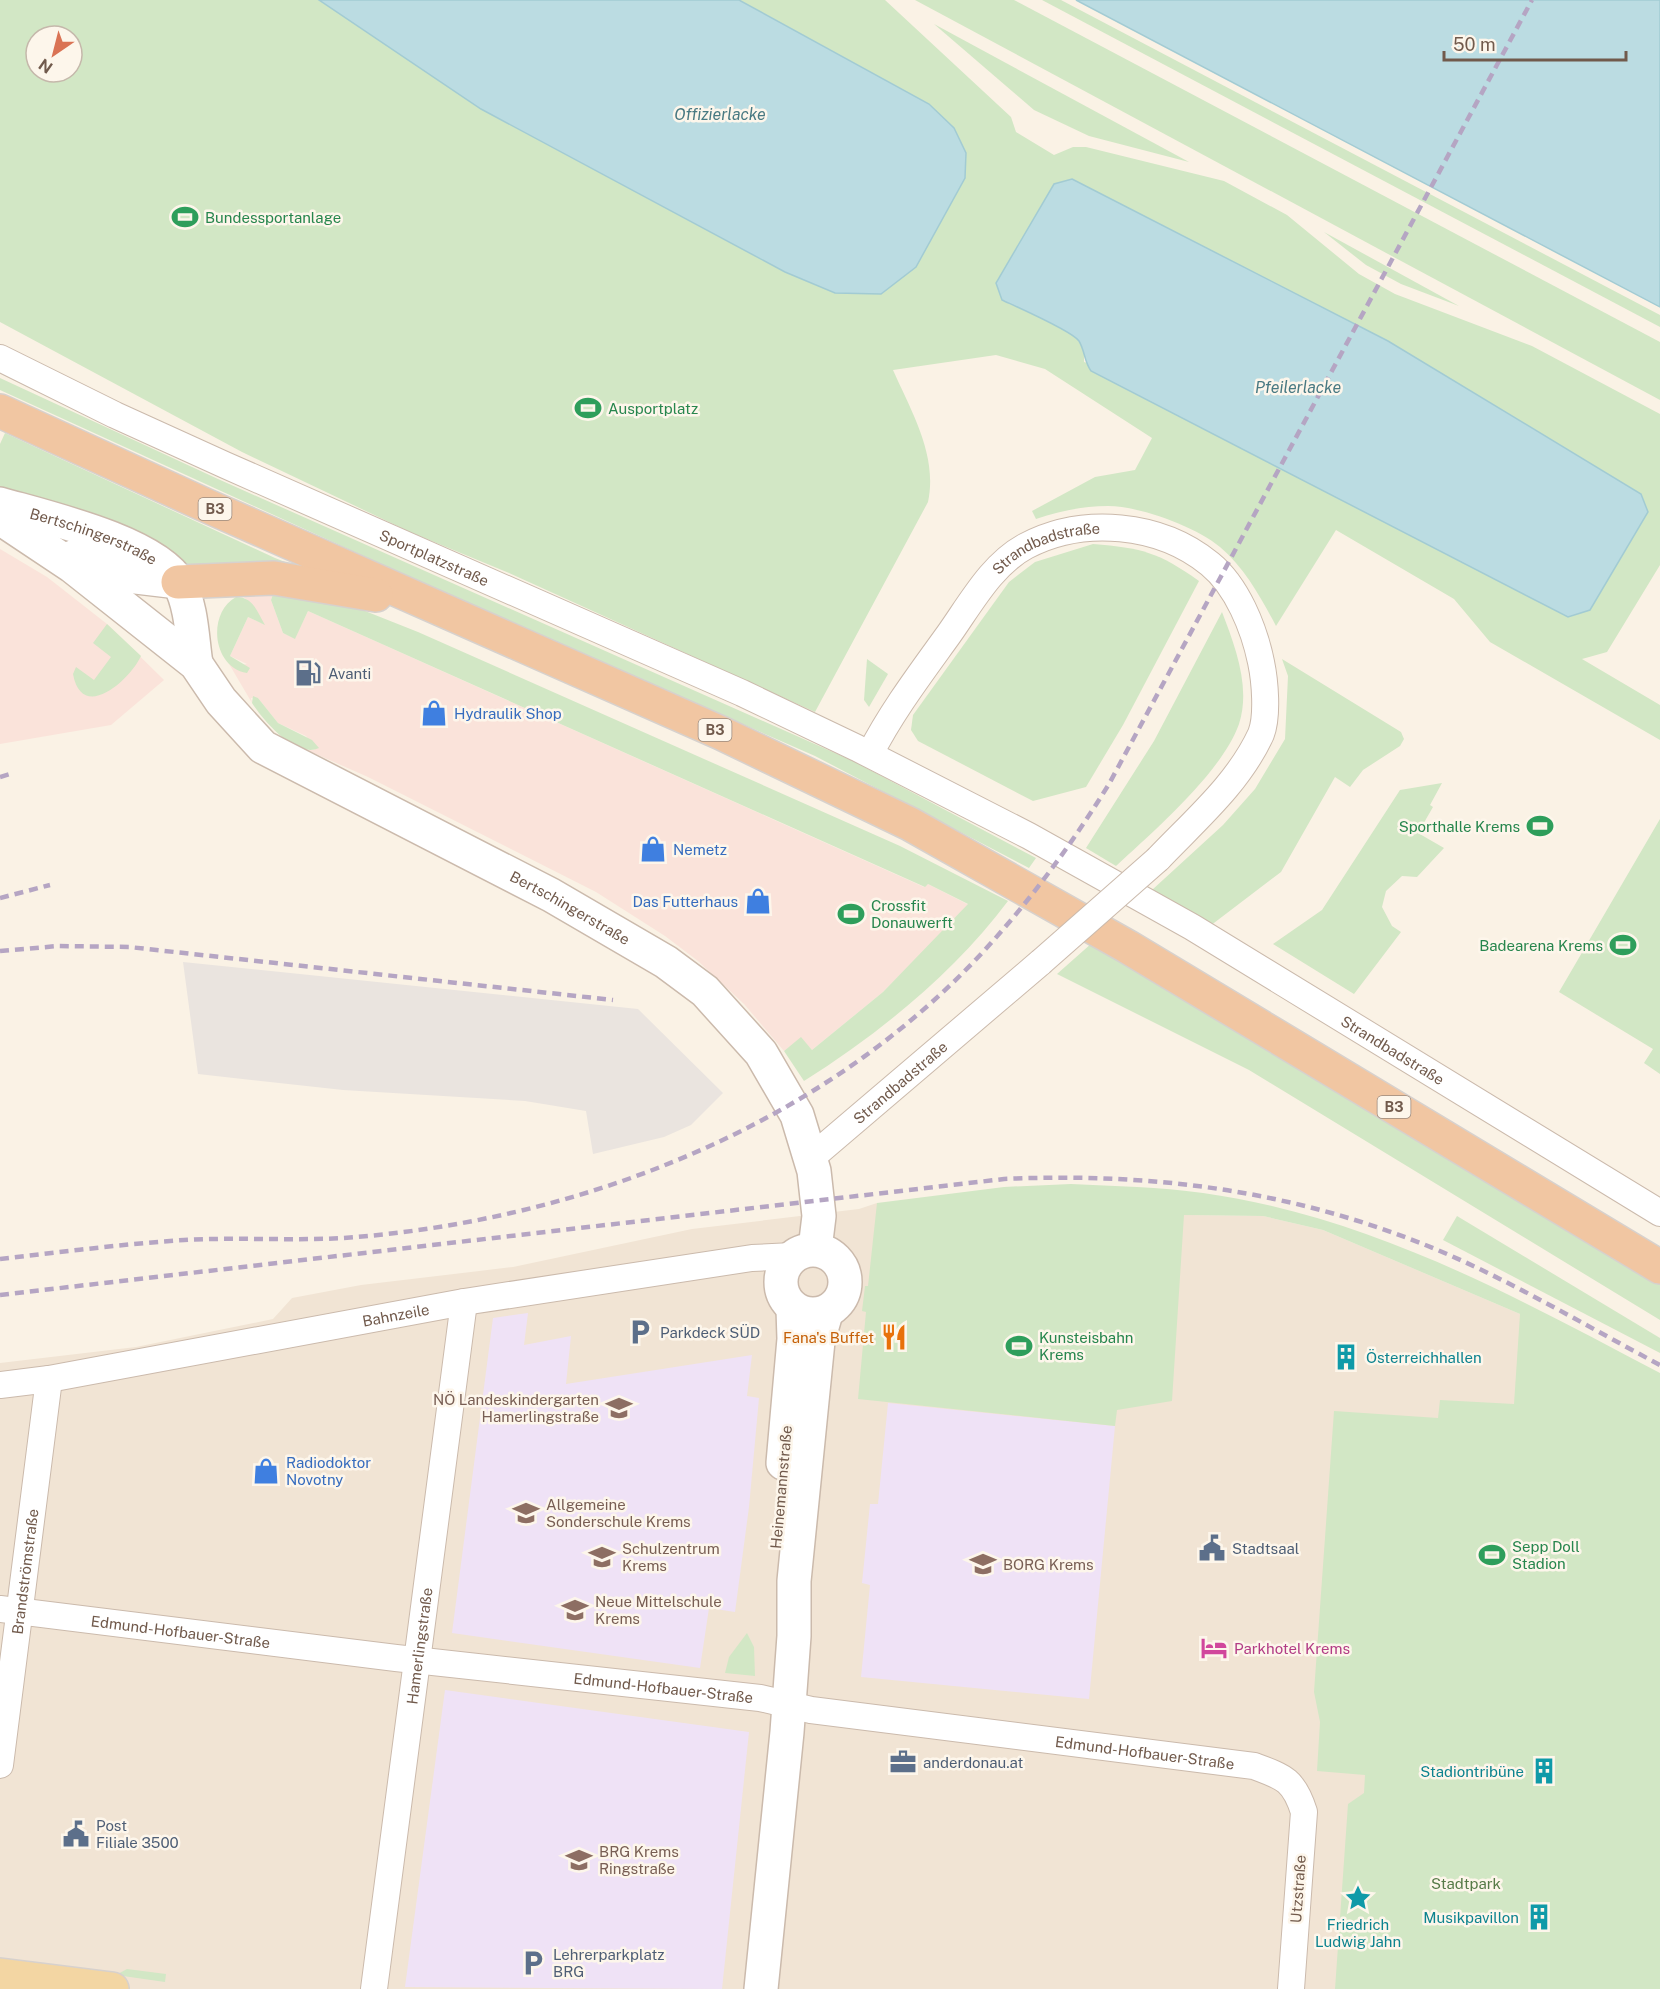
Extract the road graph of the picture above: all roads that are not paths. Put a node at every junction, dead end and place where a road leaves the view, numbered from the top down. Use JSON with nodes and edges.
{"nodes":[{"id":1,"x":0,"y":358,"type":"edge"},
{"id":2,"x":0,"y":411,"type":"edge"},
{"id":3,"x":0,"y":504,"type":"edge"},
{"id":4,"x":0,"y":518,"type":"edge"},
{"id":5,"x":46,"y":548,"type":"junction"},
{"id":6,"x":178,"y":582,"type":"junction"},
{"id":7,"x":430,"y":605,"type":"junction"},
{"id":8,"x":196,"y":664,"type":"junction"},
{"id":9,"x":870,"y":754,"type":"junction"},
{"id":10,"x":811,"y":1158,"type":"junction"},
{"id":11,"x":1660,"y":1214,"type":"edge"},
{"id":12,"x":804,"y":1253,"type":"junction"},
{"id":13,"x":1660,"y":1267,"type":"edge"},
{"id":14,"x":464,"y":1302,"type":"junction"},
{"id":15,"x":794,"y":1309,"type":"junction"},
{"id":16,"x":826,"y":1313,"type":"junction"},
{"id":17,"x":49,"y":1379,"type":"junction"},
{"id":18,"x":0,"y":1385,"type":"edge"},
{"id":19,"x":10,"y":1611,"type":"edge"},
{"id":20,"x":418,"y":1660,"type":"junction"},
{"id":21,"x":790,"y":1663,"type":"junction"},
{"id":22,"x":789,"y":1705,"type":"junction"},
{"id":23,"x":0,"y":1765,"type":"edge"},
{"id":24,"x":1297,"y":1790,"type":"joint"},
{"id":25,"x":0,"y":1975,"type":"edge"},
{"id":26,"x":112,"y":1989,"type":"edge"},
{"id":27,"x":375,"y":1989,"type":"edge"},
{"id":28,"x":761,"y":1989,"type":"edge"},
{"id":29,"x":1291,"y":1989,"type":"edge"}],
"edges":[{"from":1,"to":9,"type":"street","name":"Sportplatzstraße"},
{"from":2,"to":7,"type":"highway","number":"B3"},
{"from":3,"to":6,"type":"street","name":"Bertschingerstraße"},
{"from":4,"to":5,"type":"street","name":"Bertschingerstraße"},
{"from":5,"to":6,"type":"street","name":"Bertschingerstraße"},
{"from":5,"to":8,"type":"street","name":"Bertschingerstraße"},
{"from":6,"to":7,"type":"highway"},
{"from":6,"to":8,"type":"street","name":"Bertschingerstraße"},
{"from":7,"to":13,"type":"highway","number":"B3"},
{"from":8,"to":10,"type":"street","name":"Bertschingerstraße"},
{"from":9,"to":10,"type":"street","name":"Strandbadstraße","bridge":true},
{"from":9,"to":11,"type":"street","name":"Strandbadstraße"},
{"from":10,"to":12,"type":"street","name":"Bertschingerstraße"},
{"from":12,"to":14,"type":"street","name":"Bahnzeile"},
{"from":12,"to":15,"type":"street"},
{"from":12,"to":16,"type":"street"},
{"from":14,"to":17,"type":"street","name":"Bahnzeile"},
{"from":14,"to":20,"type":"street","name":"Hamerlingstraße"},
{"from":15,"to":16,"type":"street"},
{"from":15,"to":21,"type":"street","name":"Heinemannstraße"},
{"from":16,"to":21,"type":"street","name":"Heinemannstraße"},
{"from":17,"to":18,"type":"street","name":"Bahnzeile"},
{"from":17,"to":19,"type":"street","name":"Brandströmstraße"},
{"from":19,"to":20,"type":"street","name":"Edmund-Hofbauer-Straße"},
{"from":19,"to":23,"type":"street","name":"Brandströmstraße"},
{"from":20,"to":22,"type":"street","name":"Edmund-Hofbauer-Straße"},
{"from":20,"to":27,"type":"street","name":"Hamerlingstraße"},
{"from":21,"to":22,"type":"street","name":"Heinemannstraße"},
{"from":22,"to":24,"type":"street","name":"Edmund-Hofbauer-Straße"},
{"from":22,"to":28,"type":"street","name":"Heinemannstraße"},
{"from":24,"to":29,"type":"street","name":"Utzstraße"},
{"from":25,"to":26,"type":"main road"}]}
